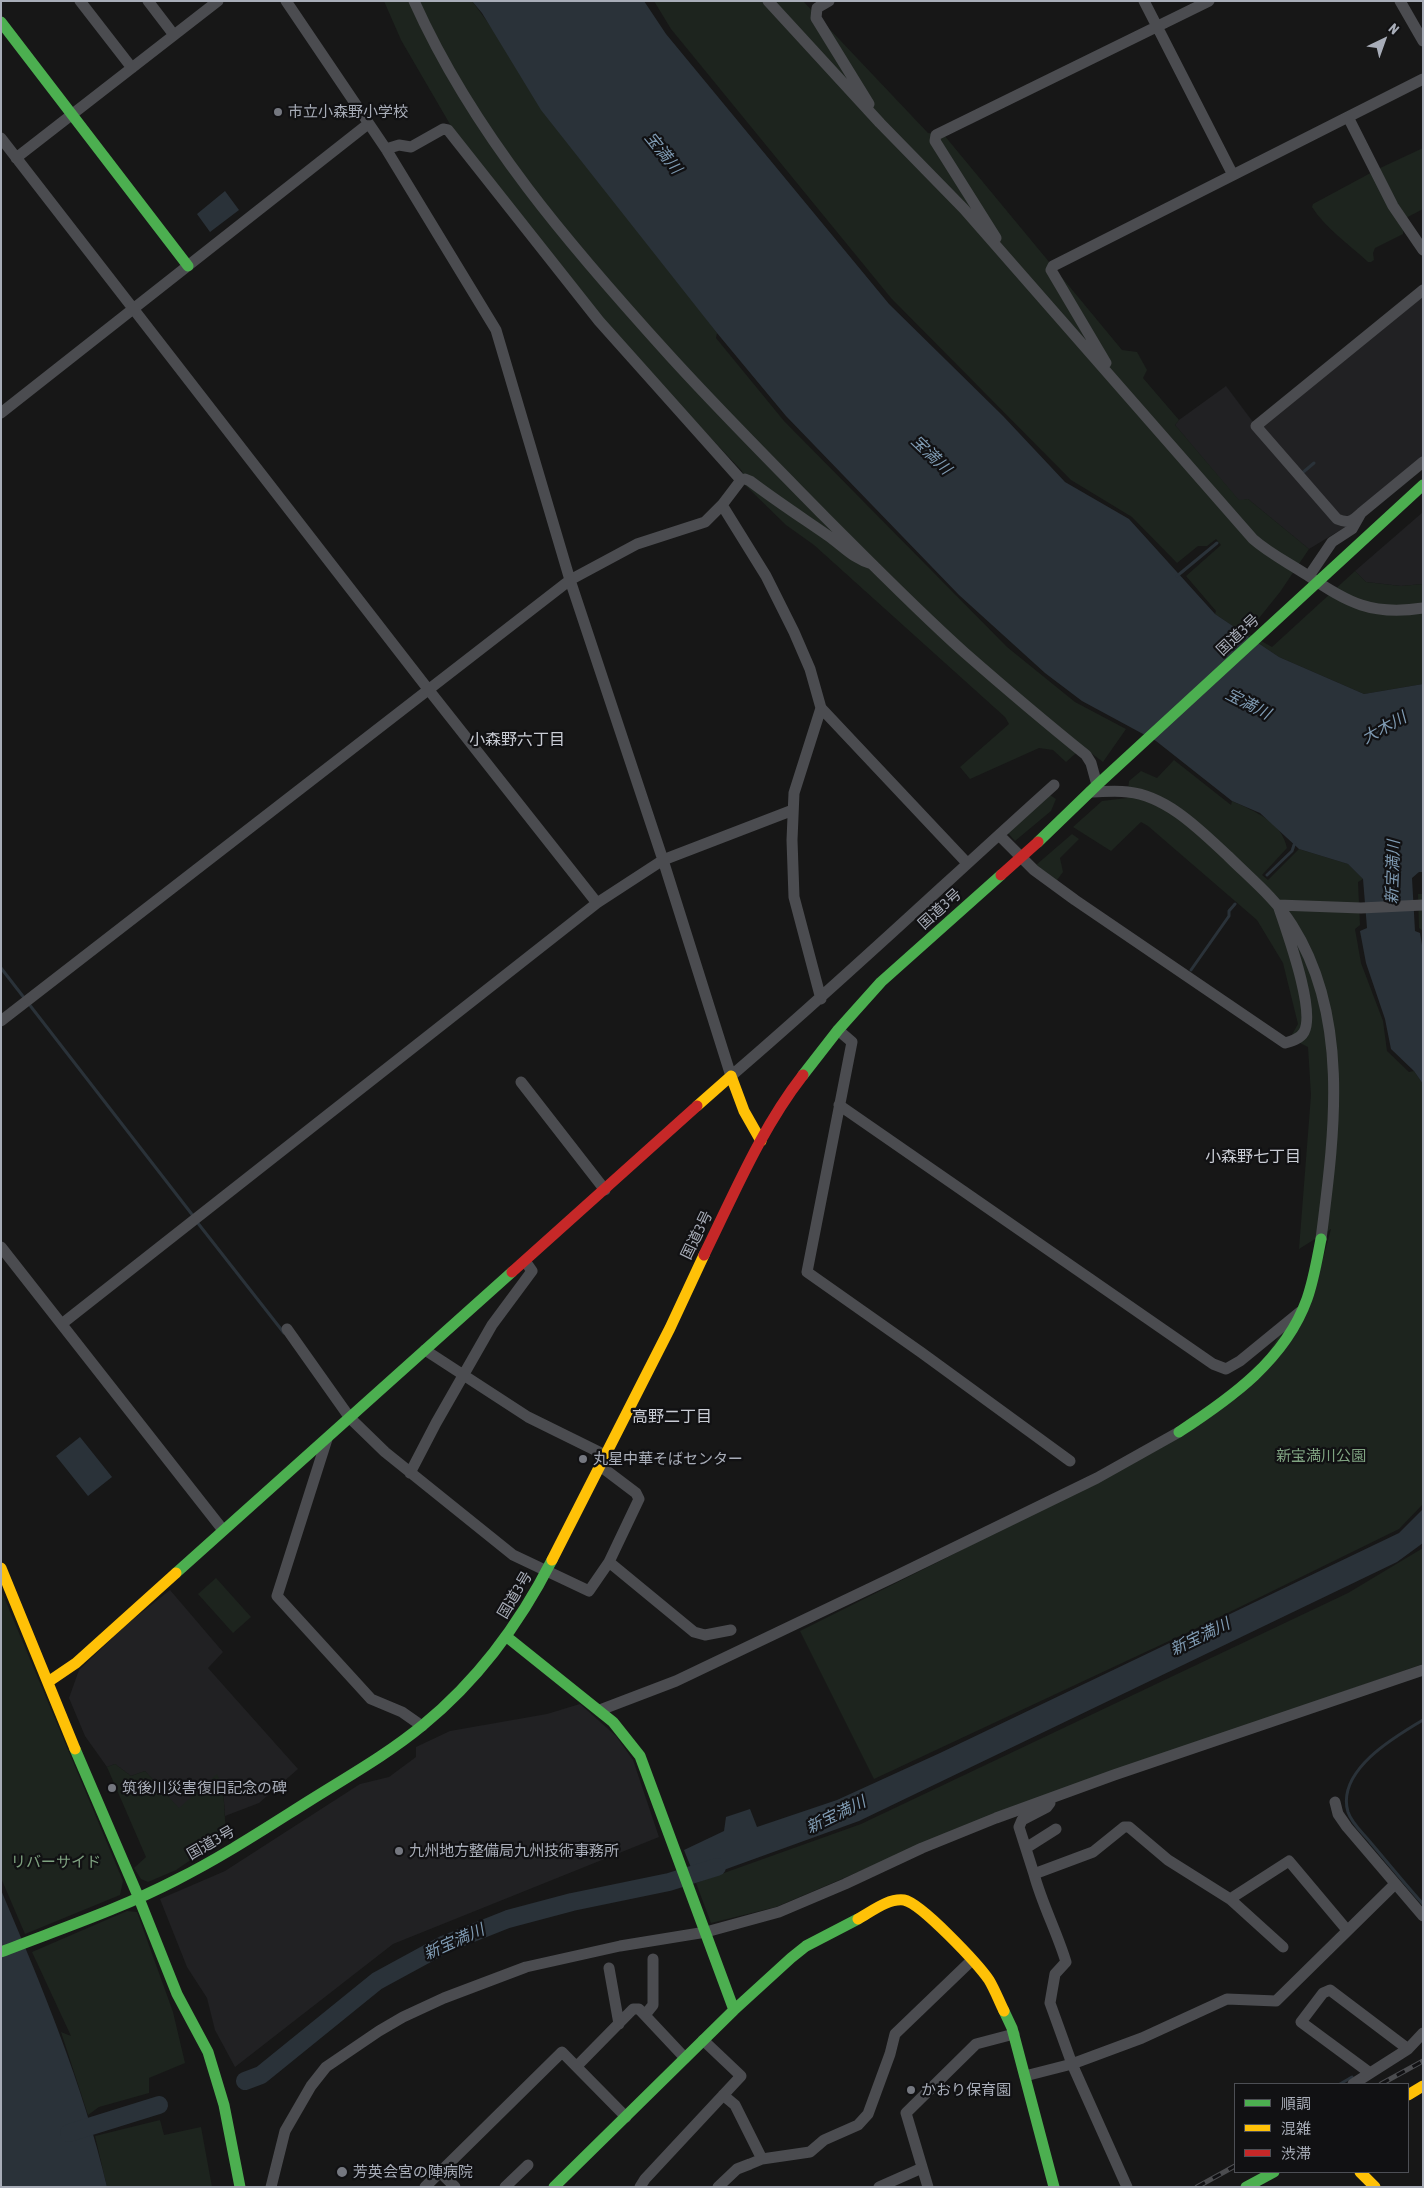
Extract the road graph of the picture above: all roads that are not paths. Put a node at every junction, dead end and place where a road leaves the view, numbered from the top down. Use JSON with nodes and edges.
{"nodes":[{"id":1,"x":80,"y":1,"type":"edge"},
{"id":2,"x":148,"y":1,"type":"edge"},
{"id":3,"x":218,"y":1,"type":"edge"},
{"id":4,"x":286,"y":1,"type":"edge"},
{"id":5,"x":414,"y":1,"type":"edge"},
{"id":6,"x":768,"y":1,"type":"edge"},
{"id":7,"x":829,"y":1,"type":"edge"},
{"id":8,"x":1144,"y":1,"type":"edge"},
{"id":9,"x":1209,"y":1,"type":"edge"},
{"id":10,"x":1400,"y":1,"type":"edge"},
{"id":11,"x":1,"y":22,"type":"edge"},
{"id":12,"x":1157,"y":26,"type":"junction"},
{"id":13,"x":174,"y":35,"type":"junction"},
{"id":14,"x":1423,"y":41,"type":"edge"},
{"id":15,"x":132,"y":68,"type":"junction"},
{"id":16,"x":1423,"y":79,"type":"edge"},
{"id":17,"x":72,"y":114,"type":"junction"},
{"id":18,"x":1348,"y":117,"type":"junction"},
{"id":19,"x":880,"y":123,"type":"junction"},
{"id":20,"x":368,"y":124,"type":"junction"},
{"id":21,"x":1,"y":138,"type":"edge"},
{"id":22,"x":386,"y":149,"type":"junction"},
{"id":23,"x":16,"y":158,"type":"junction"},
{"id":24,"x":1233,"y":175,"type":"junction"},
{"id":25,"x":1423,"y":250,"type":"edge"},
{"id":26,"x":1001,"y":252,"type":"junction"},
{"id":27,"x":188,"y":266,"type":"junction"},
{"id":28,"x":1423,"y":290,"type":"edge"},
{"id":29,"x":134,"y":309,"type":"junction"},
{"id":30,"x":1108,"y":372,"type":"junction"},
{"id":31,"x":1,"y":413,"type":"edge"},
{"id":32,"x":1423,"y":462,"type":"edge"},
{"id":33,"x":741,"y":480,"type":"junction"},
{"id":34,"x":1423,"y":485,"type":"edge"},
{"id":35,"x":722,"y":505,"type":"junction"},
{"id":36,"x":1361,"y":513,"type":"junction"},
{"id":37,"x":872,"y":564,"type":"junction"},
{"id":38,"x":570,"y":580,"type":"junction"},
{"id":39,"x":1313,"y":583,"type":"junction"},
{"id":40,"x":1423,"y":608,"type":"edge"},
{"id":41,"x":428,"y":689,"type":"junction"},
{"id":42,"x":821,"y":708,"type":"junction"},
{"id":43,"x":1054,"y":785,"type":"dead end"},
{"id":44,"x":1093,"y":789,"type":"junction"},
{"id":45,"x":793,"y":810,"type":"junction"},
{"id":46,"x":999,"y":835,"type":"junction"},
{"id":47,"x":663,"y":860,"type":"junction"},
{"id":48,"x":966,"y":863,"type":"junction"},
{"id":49,"x":597,"y":904,"type":"junction"},
{"id":50,"x":1278,"y":905,"type":"junction"},
{"id":51,"x":1419,"y":905,"type":"edge"},
{"id":52,"x":821,"y":999,"type":"junction"},
{"id":53,"x":1,"y":1021,"type":"edge"},
{"id":54,"x":838,"y":1030,"type":"junction"},
{"id":55,"x":731,"y":1076,"type":"junction"},
{"id":56,"x":521,"y":1082,"type":"dead end"},
{"id":57,"x":839,"y":1105,"type":"junction"},
{"id":58,"x":761,"y":1141,"type":"junction"},
{"id":59,"x":605,"y":1190,"type":"junction"},
{"id":60,"x":1321,"y":1239,"type":"joint"},
{"id":61,"x":1,"y":1247,"type":"edge"},
{"id":62,"x":525,"y":1261,"type":"junction"},
{"id":63,"x":1303,"y":1309,"type":"junction"},
{"id":64,"x":63,"y":1323,"type":"junction"},
{"id":65,"x":287,"y":1329,"type":"dead end"},
{"id":66,"x":425,"y":1350,"type":"junction"},
{"id":67,"x":462,"y":1376,"type":"junction"},
{"id":68,"x":350,"y":1418,"type":"junction"},
{"id":69,"x":1179,"y":1432,"type":"joint"},
{"id":70,"x":327,"y":1439,"type":"junction"},
{"id":71,"x":602,"y":1460,"type":"junction"},
{"id":72,"x":1070,"y":1461,"type":"dead end"},
{"id":73,"x":410,"y":1473,"type":"junction"},
{"id":74,"x":223,"y":1530,"type":"junction"},
{"id":75,"x":610,"y":1562,"type":"junction"},
{"id":76,"x":1,"y":1568,"type":"edge"},
{"id":77,"x":546,"y":1571,"type":"junction"},
{"id":78,"x":732,"y":1630,"type":"dead end"},
{"id":79,"x":507,"y":1637,"type":"junction"},
{"id":80,"x":1423,"y":1670,"type":"edge"},
{"id":81,"x":48,"y":1682,"type":"junction"},
{"id":82,"x":600,"y":1710,"type":"junction"},
{"id":83,"x":422,"y":1726,"type":"junction"},
{"id":84,"x":1056,"y":1796,"type":"junction"},
{"id":85,"x":1335,"y":1802,"type":"dead end"},
{"id":86,"x":1056,"y":1829,"type":"dead end"},
{"id":87,"x":1026,"y":1848,"type":"junction"},
{"id":88,"x":1034,"y":1874,"type":"junction"},
{"id":89,"x":1395,"y":1884,"type":"junction"},
{"id":90,"x":138,"y":1896,"type":"junction"},
{"id":91,"x":1230,"y":1899,"type":"junction"},
{"id":92,"x":1423,"y":1916,"type":"edge"},
{"id":93,"x":1347,"y":1930,"type":"junction"},
{"id":94,"x":706,"y":1932,"type":"junction"},
{"id":95,"x":1283,"y":1946,"type":"dead end"},
{"id":96,"x":1,"y":1952,"type":"edge"},
{"id":97,"x":653,"y":1959,"type":"dead end"},
{"id":98,"x":972,"y":1960,"type":"junction"},
{"id":99,"x":609,"y":1968,"type":"dead end"},
{"id":100,"x":734,"y":2010,"type":"junction"},
{"id":101,"x":645,"y":2015,"type":"junction"},
{"id":102,"x":619,"y":2024,"type":"junction"},
{"id":103,"x":1423,"y":2033,"type":"edge"},
{"id":104,"x":1014,"y":2034,"type":"junction"},
{"id":105,"x":703,"y":2040,"type":"junction"},
{"id":106,"x":1408,"y":2049,"type":"junction"},
{"id":107,"x":685,"y":2058,"type":"junction"},
{"id":108,"x":1072,"y":2064,"type":"junction"},
{"id":109,"x":577,"y":2066,"type":"junction"},
{"id":110,"x":1370,"y":2073,"type":"junction"},
{"id":111,"x":1025,"y":2076,"type":"junction"},
{"id":112,"x":1355,"y":2083,"type":"edge"},
{"id":113,"x":1423,"y":2086,"type":"edge"},
{"id":114,"x":1409,"y":2094,"type":"edge"},
{"id":115,"x":723,"y":2096,"type":"junction"},
{"id":116,"x":626,"y":2117,"type":"junction"},
{"id":117,"x":762,"y":2159,"type":"junction"},
{"id":118,"x":528,"y":2164,"type":"dead end"},
{"id":119,"x":922,"y":2168,"type":"junction"},
{"id":120,"x":440,"y":2172,"type":"junction"},
{"id":121,"x":1272,"y":2173,"type":"edge"},
{"id":122,"x":1361,"y":2173,"type":"edge"},
{"id":123,"x":240,"y":2187,"type":"edge"},
{"id":124,"x":271,"y":2187,"type":"edge"},
{"id":125,"x":425,"y":2187,"type":"edge"},
{"id":126,"x":455,"y":2187,"type":"edge"},
{"id":127,"x":505,"y":2187,"type":"edge"},
{"id":128,"x":554,"y":2187,"type":"edge"},
{"id":129,"x":640,"y":2187,"type":"edge"},
{"id":130,"x":718,"y":2187,"type":"edge"},
{"id":131,"x":879,"y":2187,"type":"edge"},
{"id":132,"x":928,"y":2187,"type":"edge"},
{"id":133,"x":1054,"y":2187,"type":"edge"},
{"id":134,"x":1127,"y":2187,"type":"edge"},
{"id":135,"x":1246,"y":2187,"type":"edge"},
{"id":136,"x":1375,"y":2187,"type":"edge"}],
"edges":[{"from":1,"to":15,"type":"street"},
{"from":2,"to":13,"type":"street"},
{"from":3,"to":13,"type":"street"},
{"from":4,"to":20,"type":"street"},
{"from":5,"to":37,"type":"street"},
{"from":6,"to":19,"type":"street"},
{"from":7,"to":19,"type":"street"},
{"from":8,"to":12,"type":"street"},
{"from":9,"to":12,"type":"street"},
{"from":10,"to":14,"type":"street"},
{"from":11,"to":17,"type":"main road"},
{"from":12,"to":24,"type":"street"},
{"from":12,"to":26,"type":"street"},
{"from":13,"to":15,"type":"street"},
{"from":15,"to":17,"type":"street"},
{"from":16,"to":18,"type":"street"},
{"from":17,"to":23,"type":"street"},
{"from":17,"to":27,"type":"main road"},
{"from":18,"to":24,"type":"street"},
{"from":18,"to":25,"type":"street"},
{"from":19,"to":26,"type":"street"},
{"from":20,"to":22,"type":"street"},
{"from":20,"to":27,"type":"street"},
{"from":21,"to":23,"type":"street"},
{"from":22,"to":33,"type":"street"},
{"from":22,"to":38,"type":"street"},
{"from":23,"to":29,"type":"street"},
{"from":24,"to":30,"type":"street"},
{"from":26,"to":30,"type":"street"},
{"from":27,"to":29,"type":"street"},
{"from":28,"to":36,"type":"street"},
{"from":29,"to":31,"type":"street"},
{"from":29,"to":41,"type":"street"},
{"from":30,"to":39,"type":"street"},
{"from":32,"to":36,"type":"street"},
{"from":33,"to":35,"type":"street"},
{"from":33,"to":37,"type":"street"},
{"from":34,"to":39,"type":"main road","name":"国道3号"},
{"from":35,"to":38,"type":"street"},
{"from":35,"to":42,"type":"street"},
{"from":36,"to":39,"type":"street"},
{"from":37,"to":44,"type":"street"},
{"from":38,"to":41,"type":"street"},
{"from":38,"to":47,"type":"street"},
{"from":39,"to":40,"type":"street"},
{"from":39,"to":44,"type":"main road","name":"国道3号"},
{"from":41,"to":49,"type":"street"},
{"from":41,"to":53,"type":"street"},
{"from":42,"to":45,"type":"street"},
{"from":42,"to":48,"type":"street"},
{"from":43,"to":46,"type":"street"},
{"from":44,"to":50,"type":"street"},
{"from":44,"to":54,"type":"main road","name":"国道3号","bridge":true},
{"from":45,"to":47,"type":"street"},
{"from":45,"to":52,"type":"street"},
{"from":46,"to":48,"type":"street"},
{"from":46,"to":50,"type":"street"},
{"from":47,"to":49,"type":"street"},
{"from":47,"to":55,"type":"street"},
{"from":48,"to":52,"type":"street"},
{"from":49,"to":64,"type":"street"},
{"from":50,"to":51,"type":"street"},
{"from":50,"to":60,"type":"street"},
{"from":52,"to":55,"type":"street"},
{"from":54,"to":57,"type":"street"},
{"from":54,"to":58,"type":"main road","name":"国道3号"},
{"from":55,"to":58,"type":"main road"},
{"from":55,"to":59,"type":"main road"},
{"from":56,"to":59,"type":"street"},
{"from":57,"to":63,"type":"street"},
{"from":57,"to":72,"type":"street"},
{"from":58,"to":71,"type":"main road","name":"国道3号"},
{"from":59,"to":62,"type":"main road"},
{"from":60,"to":63,"type":"main road"},
{"from":61,"to":64,"type":"street"},
{"from":62,"to":66,"type":"main road"},
{"from":62,"to":67,"type":"street"},
{"from":63,"to":69,"type":"main road"},
{"from":64,"to":74,"type":"street"},
{"from":65,"to":68,"type":"street"},
{"from":66,"to":67,"type":"street"},
{"from":66,"to":68,"type":"main road"},
{"from":67,"to":71,"type":"street"},
{"from":67,"to":73,"type":"street"},
{"from":68,"to":70,"type":"main road"},
{"from":68,"to":73,"type":"street"},
{"from":69,"to":82,"type":"street"},
{"from":70,"to":74,"type":"main road"},
{"from":70,"to":83,"type":"street"},
{"from":71,"to":75,"type":"street"},
{"from":71,"to":77,"type":"main road","name":"国道3号"},
{"from":73,"to":77,"type":"street"},
{"from":74,"to":81,"type":"main road"},
{"from":75,"to":77,"type":"street"},
{"from":75,"to":78,"type":"street"},
{"from":76,"to":81,"type":"main road"},
{"from":77,"to":79,"type":"main road","name":"国道3号"},
{"from":79,"to":82,"type":"main road"},
{"from":79,"to":83,"type":"main road","name":"国道3号"},
{"from":80,"to":84,"type":"street"},
{"from":81,"to":90,"type":"main road"},
{"from":82,"to":94,"type":"main road"},
{"from":83,"to":90,"type":"main road","name":"国道3号"},
{"from":84,"to":87,"type":"street"},
{"from":84,"to":94,"type":"street"},
{"from":85,"to":89,"type":"street"},
{"from":86,"to":87,"type":"street"},
{"from":87,"to":88,"type":"street"},
{"from":88,"to":91,"type":"street"},
{"from":88,"to":108,"type":"street"},
{"from":89,"to":92,"type":"street"},
{"from":89,"to":93,"type":"street"},
{"from":90,"to":96,"type":"main road","name":"国道3号"},
{"from":90,"to":123,"type":"main road"},
{"from":91,"to":93,"type":"street"},
{"from":91,"to":95,"type":"street"},
{"from":93,"to":108,"type":"street"},
{"from":94,"to":100,"type":"main road"},
{"from":94,"to":124,"type":"street"},
{"from":97,"to":101,"type":"street"},
{"from":98,"to":100,"type":"main road"},
{"from":98,"to":104,"type":"main road"},
{"from":98,"to":117,"type":"street"},
{"from":99,"to":102,"type":"street"},
{"from":100,"to":105,"type":"main road"},
{"from":101,"to":102,"type":"street"},
{"from":101,"to":107,"type":"street"},
{"from":102,"to":109,"type":"street"},
{"from":103,"to":106,"type":"street"},
{"from":104,"to":111,"type":"main road"},
{"from":104,"to":119,"type":"street"},
{"from":105,"to":107,"type":"main road"},
{"from":105,"to":115,"type":"street"},
{"from":106,"to":110,"type":"street"},
{"from":106,"to":110,"type":"street"},
{"from":107,"to":116,"type":"main road"},
{"from":108,"to":111,"type":"street"},
{"from":108,"to":134,"type":"street"},
{"from":109,"to":116,"type":"street"},
{"from":109,"to":120,"type":"street"},
{"from":110,"to":112,"type":"street"},
{"from":111,"to":133,"type":"main road"},
{"from":113,"to":114,"type":"main road"},
{"from":115,"to":117,"type":"street"},
{"from":115,"to":129,"type":"street"},
{"from":116,"to":128,"type":"main road"},
{"from":117,"to":130,"type":"street"},
{"from":118,"to":127,"type":"street"},
{"from":119,"to":131,"type":"street"},
{"from":119,"to":132,"type":"street"},
{"from":120,"to":125,"type":"street"},
{"from":120,"to":126,"type":"street"},
{"from":121,"to":135,"type":"main road"},
{"from":122,"to":136,"type":"main road"}]}
